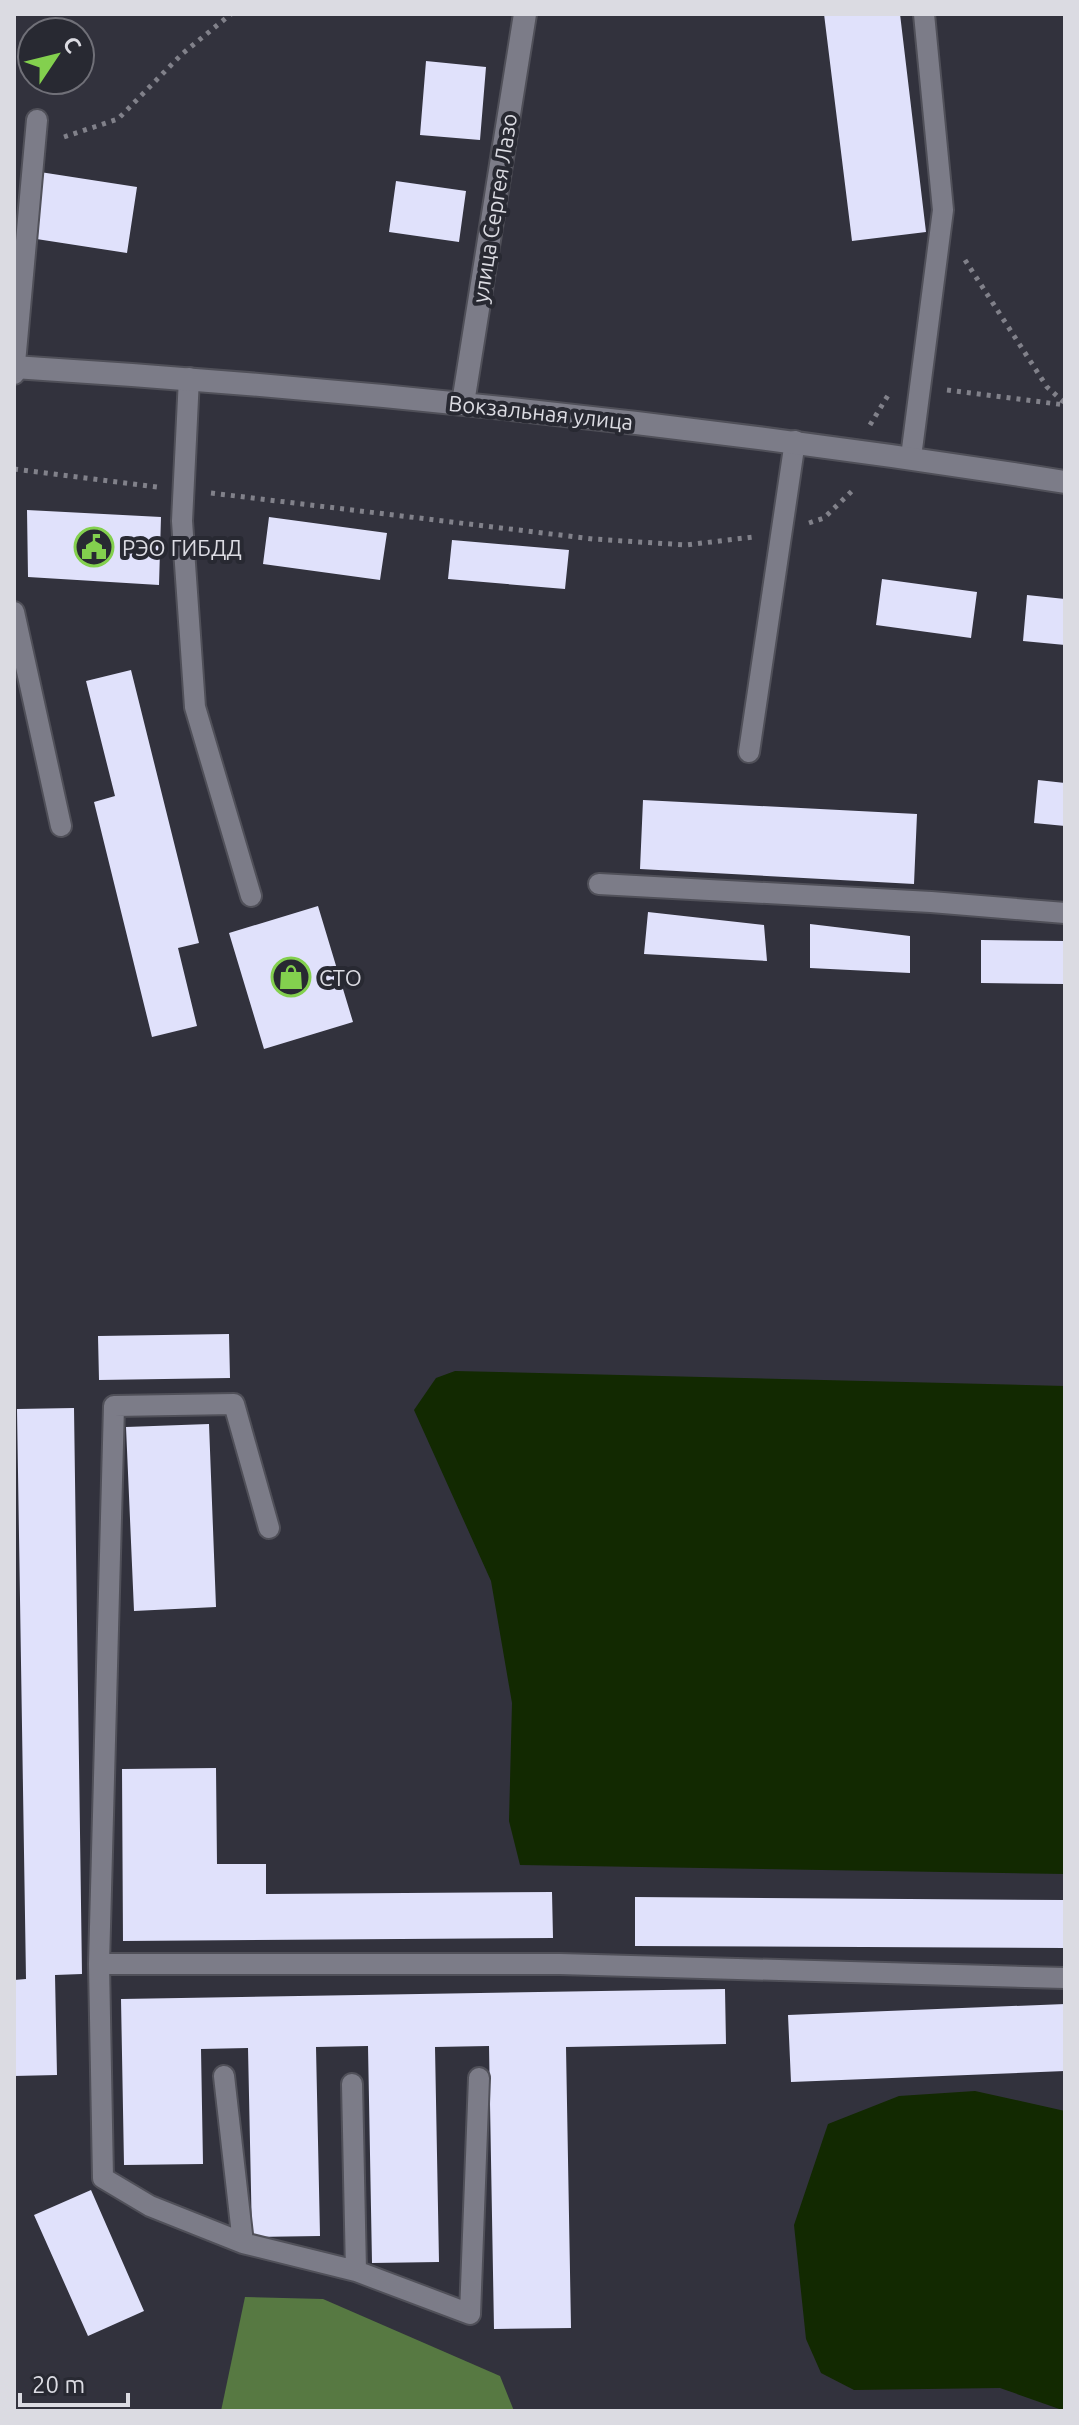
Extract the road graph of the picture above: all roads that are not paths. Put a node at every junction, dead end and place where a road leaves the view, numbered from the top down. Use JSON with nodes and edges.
{"nodes":[{"id":1,"x":525,"y":14,"type":"edge"},
{"id":2,"x":924,"y":14,"type":"edge"},
{"id":3,"x":37,"y":120,"type":"dead end"},
{"id":4,"x":14,"y":367,"type":"edge"},
{"id":5,"x":14,"y":374,"type":"edge"},
{"id":6,"x":189,"y":378,"type":"junction"},
{"id":7,"x":463,"y":403,"type":"junction"},
{"id":8,"x":795,"y":441,"type":"junction"},
{"id":9,"x":911,"y":457,"type":"junction"},
{"id":10,"x":1065,"y":482,"type":"edge"},
{"id":11,"x":14,"y":612,"type":"edge"},
{"id":12,"x":749,"y":752,"type":"dead end"},
{"id":13,"x":61,"y":826,"type":"dead end"},
{"id":14,"x":599,"y":884,"type":"dead end"},
{"id":15,"x":251,"y":896,"type":"dead end"},
{"id":16,"x":1065,"y":913,"type":"edge"},
{"id":17,"x":269,"y":1528,"type":"dead end"},
{"id":18,"x":99,"y":1964,"type":"junction"},
{"id":19,"x":1065,"y":1978,"type":"edge"},
{"id":20,"x":224,"y":2076,"type":"dead end"},
{"id":21,"x":479,"y":2078,"type":"dead end"},
{"id":22,"x":352,"y":2084,"type":"dead end"},
{"id":23,"x":243,"y":2243,"type":"junction"},
{"id":24,"x":356,"y":2271,"type":"junction"}],
"edges":[{"from":1,"to":7,"type":"main road","name":"улица Сергея Лазо"},
{"from":2,"to":9,"type":"lane"},
{"from":3,"to":4,"type":"lane"},
{"from":4,"to":5,"type":"lane"},
{"from":4,"to":6,"type":"main road","name":"Вокзальная улица"},
{"from":6,"to":7,"type":"main road","name":"Вокзальная улица"},
{"from":6,"to":15,"type":"lane"},
{"from":7,"to":8,"type":"main road","name":"Вокзальная улица"},
{"from":8,"to":9,"type":"main road","name":"Вокзальная улица"},
{"from":8,"to":12,"type":"lane"},
{"from":9,"to":10,"type":"main road","name":"Вокзальная улица"},
{"from":11,"to":13,"type":"lane"},
{"from":14,"to":16,"type":"lane"},
{"from":17,"to":18,"type":"lane"},
{"from":18,"to":19,"type":"lane"},
{"from":18,"to":23,"type":"lane"},
{"from":20,"to":23,"type":"lane"},
{"from":21,"to":24,"type":"lane"},
{"from":22,"to":24,"type":"lane"},
{"from":23,"to":24,"type":"lane"}]}
